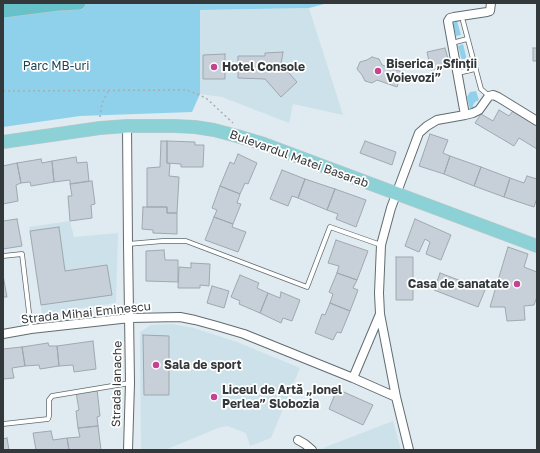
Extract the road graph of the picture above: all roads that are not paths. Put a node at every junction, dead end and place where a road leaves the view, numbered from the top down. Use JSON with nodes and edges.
{"nodes":[{"id":1,"x":79,"y":3,"type":"edge"},
{"id":2,"x":490,"y":3,"type":"edge"},
{"id":3,"x":3,"y":11,"type":"edge"},
{"id":4,"x":463,"y":21,"type":"dead end"},
{"id":5,"x":467,"y":39,"type":"junction"},
{"id":6,"x":451,"y":43,"type":"junction"},
{"id":7,"x":475,"y":69,"type":"junction"},
{"id":8,"x":458,"y":73,"type":"junction"},
{"id":9,"x":489,"y":96,"type":"junction"},
{"id":10,"x":465,"y":115,"type":"junction"},
{"id":11,"x":537,"y":121,"type":"edge"},
{"id":12,"x":127,"y":126,"type":"junction"},
{"id":13,"x":3,"y":142,"type":"edge"},
{"id":14,"x":396,"y":194,"type":"junction"},
{"id":15,"x":128,"y":244,"type":"junction"},
{"id":16,"x":381,"y":245,"type":"junction"},
{"id":17,"x":537,"y":246,"type":"edge"},
{"id":18,"x":3,"y":256,"type":"edge"},
{"id":19,"x":380,"y":314,"type":"junction"},
{"id":20,"x":130,"y":318,"type":"junction"},
{"id":21,"x":31,"y":329,"type":"junction"},
{"id":22,"x":3,"y":334,"type":"edge"},
{"id":23,"x":352,"y":378,"type":"junction"},
{"id":24,"x":130,"y":383,"type":"junction"},
{"id":25,"x":396,"y":397,"type":"junction"},
{"id":26,"x":3,"y":424,"type":"edge"},
{"id":27,"x":298,"y":440,"type":"dead end"},
{"id":28,"x":128,"y":450,"type":"edge"},
{"id":29,"x":312,"y":450,"type":"edge"},
{"id":30,"x":409,"y":450,"type":"edge"}],
"edges":[{"from":1,"to":3,"type":"highway"},
{"from":2,"to":6,"type":"street"},
{"from":4,"to":5,"type":"lane"},
{"from":5,"to":6,"type":"lane"},
{"from":5,"to":7,"type":"lane"},
{"from":6,"to":8,"type":"street"},
{"from":7,"to":8,"type":"lane"},
{"from":7,"to":9,"type":"lane"},
{"from":8,"to":10,"type":"street"},
{"from":9,"to":10,"type":"street"},
{"from":9,"to":11,"type":"street"},
{"from":10,"to":14,"type":"street"},
{"from":12,"to":13,"type":"main road","name":"Bulevardul Matei Basarab"},
{"from":12,"to":14,"type":"main road","name":"Bulevardul Matei Basarab"},
{"from":12,"to":15,"type":"street","name":"Strada Ianache"},
{"from":14,"to":16,"type":"street"},
{"from":14,"to":17,"type":"main road","name":"Bulevardul Matei Basarab"},
{"from":15,"to":16,"type":"lane"},
{"from":15,"to":20,"type":"street","name":"Strada Ianache"},
{"from":16,"to":19,"type":"street"},
{"from":18,"to":21,"type":"lane"},
{"from":19,"to":23,"type":"street"},
{"from":19,"to":25,"type":"street"},
{"from":20,"to":21,"type":"street","name":"Strada Mihai Eminescu"},
{"from":20,"to":23,"type":"street","name":"Strada Mihai Eminescu"},
{"from":20,"to":24,"type":"street","name":"Strada Ianache"},
{"from":21,"to":22,"type":"street","name":"Strada Mihai Eminescu"},
{"from":23,"to":25,"type":"street","name":"Strada Mihai Eminescu"},
{"from":24,"to":26,"type":"lane"},
{"from":24,"to":28,"type":"street","name":"Strada Ianache"},
{"from":25,"to":30,"type":"street"},
{"from":27,"to":29,"type":"street"}]}
